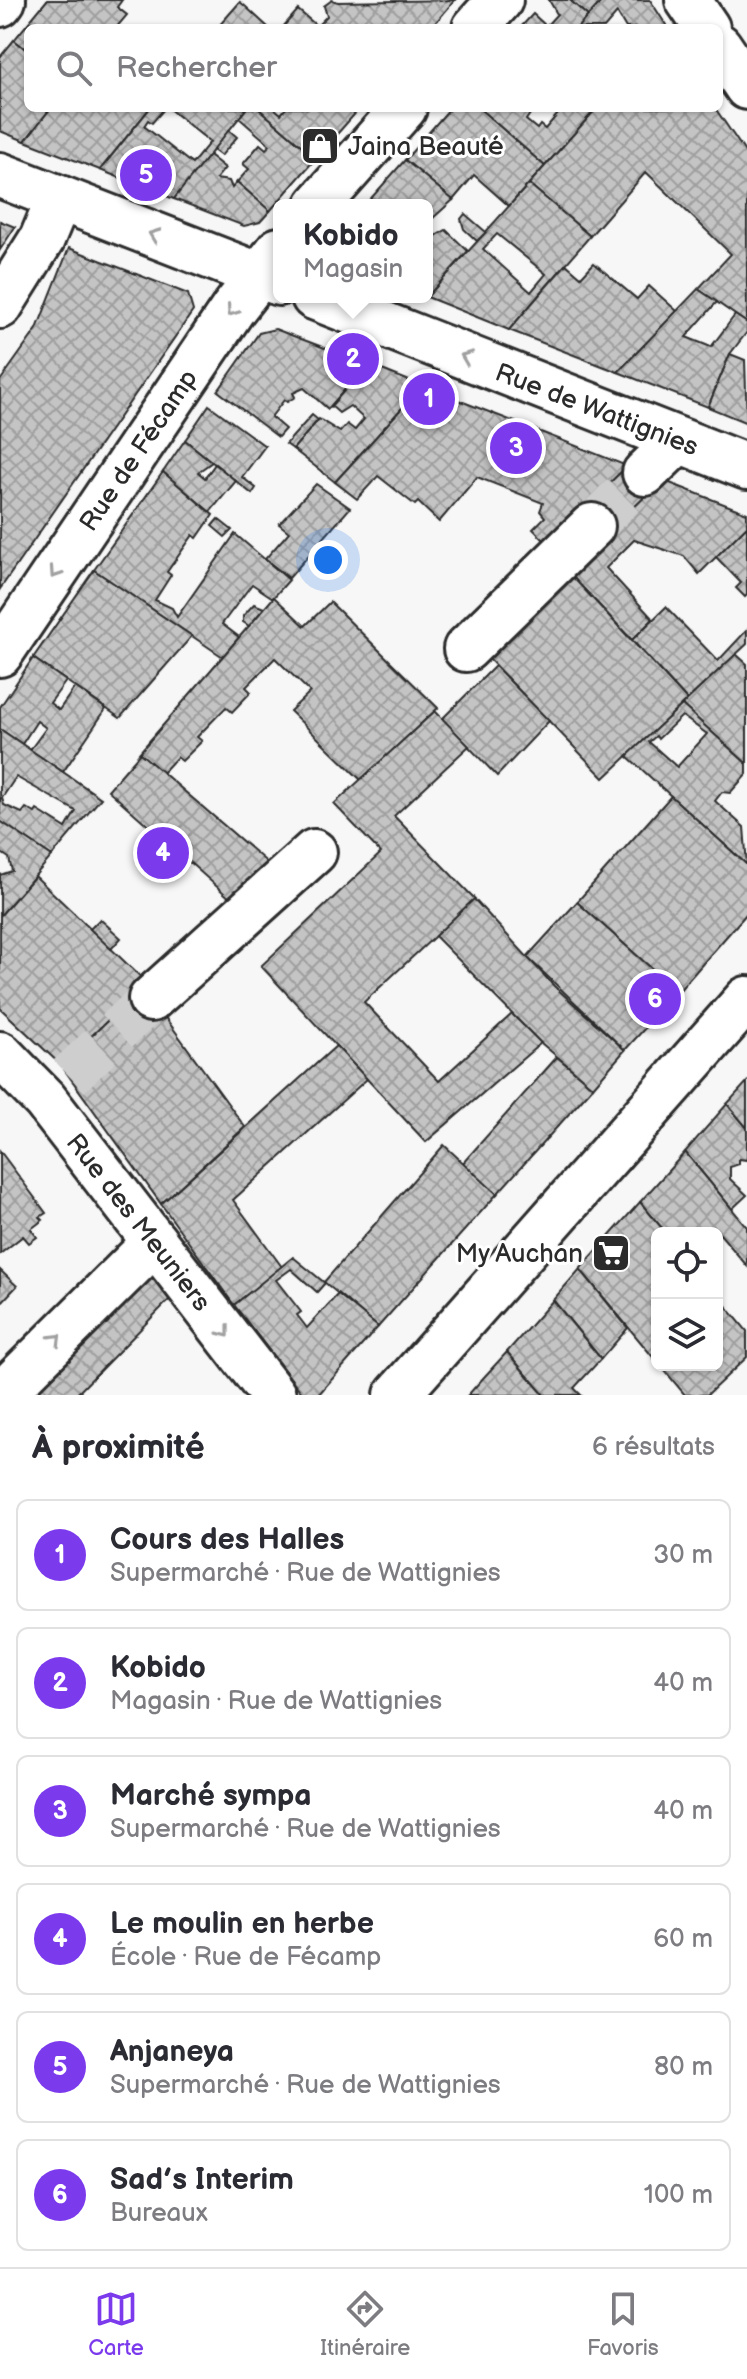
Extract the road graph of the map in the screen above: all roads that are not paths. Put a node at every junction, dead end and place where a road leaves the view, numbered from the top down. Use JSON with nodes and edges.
{"nodes":[{"id":1,"x":500,"y":0,"type":"edge"},
{"id":2,"x":688,"y":0,"type":"edge"},
{"id":3,"x":479,"y":24,"type":"edge"},
{"id":4,"x":704,"y":24,"type":"edge"},
{"id":5,"x":723,"y":52,"type":"edge"},
{"id":6,"x":747,"y":87,"type":"edge"},
{"id":7,"x":400,"y":112,"type":"edge"},
{"id":8,"x":0,"y":175,"type":"edge"},
{"id":9,"x":59,"y":198,"type":"junction"},
{"id":10,"x":323,"y":199,"type":"edge"},
{"id":11,"x":272,"y":269,"type":"edge"},
{"id":12,"x":329,"y":303,"type":"edge"},
{"id":13,"x":0,"y":306,"type":"edge"},
{"id":14,"x":677,"y":442,"type":"junction"},
{"id":15,"x":747,"y":467,"type":"edge"},
{"id":16,"x":645,"y":473,"type":"tunnel mouth"},
{"id":17,"x":592,"y":526,"type":"tunnel mouth"},
{"id":18,"x":466,"y":649,"type":"dead end"},
{"id":19,"x":0,"y":654,"type":"edge"},
{"id":20,"x":327,"y":857,"type":"dead end"},
{"id":21,"x":151,"y":999,"type":"tunnel mouth"},
{"id":22,"x":747,"y":999,"type":"edge"},
{"id":23,"x":0,"y":1054,"type":"edge"},
{"id":24,"x":155,"y":1242,"type":"junction"},
{"id":25,"x":1,"y":1395,"type":"edge"},
{"id":26,"x":273,"y":1395,"type":"edge"},
{"id":27,"x":397,"y":1395,"type":"edge"}],
"edges":[{"from":1,"to":3,"type":"street"},
{"from":2,"to":4,"type":"street"},
{"from":5,"to":6,"type":"street"},
{"from":7,"to":10,"type":"street"},
{"from":8,"to":9,"type":"street"},
{"from":11,"to":9,"type":"street","one_way":true},
{"from":9,"to":13,"type":"street"},
{"from":11,"to":19,"type":"street","name":"Rue de Fécamp","one_way":true},
{"from":14,"to":12,"type":"street","name":"Rue de Wattignies","one_way":true},
{"from":14,"to":15,"type":"street","name":"Rue de Wattignies"},
{"from":14,"to":16,"type":"street"},
{"from":17,"to":18,"type":"street"},
{"from":20,"to":21,"type":"street"},
{"from":22,"to":27,"type":"street"},
{"from":23,"to":24,"type":"street","name":"Rue des Meuniers"},
{"from":25,"to":24,"type":"street","one_way":true},
{"from":24,"to":26,"type":"street","name":"Rue des Meuniers","one_way":true}]}
